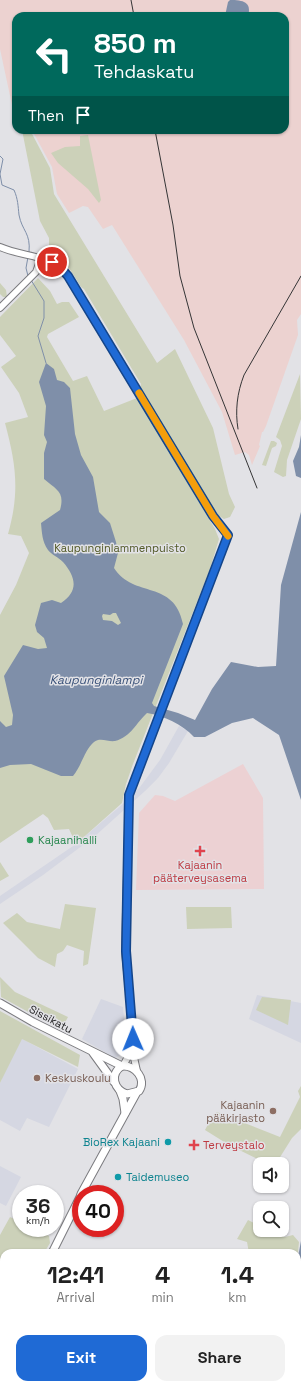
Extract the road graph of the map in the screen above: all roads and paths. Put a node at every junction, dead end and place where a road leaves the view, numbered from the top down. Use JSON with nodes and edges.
{"nodes":[{"id":1,"x":0,"y":247,"type":"edge"},
{"id":2,"x":41,"y":258,"type":"junction"},
{"id":3,"x":0,"y":308,"type":"edge"},
{"id":4,"x":0,"y":1003,"type":"edge"},
{"id":5,"x":132,"y":1049,"type":"junction"},
{"id":6,"x":93,"y":1053,"type":"junction"},
{"id":7,"x":122,"y":1066,"type":"junction"},
{"id":8,"x":137,"y":1071,"type":"junction"},
{"id":9,"x":114,"y":1082,"type":"junction"},
{"id":10,"x":120,"y":1091,"type":"junction"},
{"id":11,"x":136,"y":1092,"type":"junction"},
{"id":12,"x":125,"y":1113,"type":"junction"},
{"id":13,"x":86,"y":1185,"type":"edge"},
{"id":14,"x":72,"y":1212,"type":"edge"},
{"id":15,"x":54,"y":1249,"type":"edge"}],
"edges":[{"from":1,"to":2,"type":"street"},
{"from":2,"to":3,"type":"street"},
{"from":2,"to":5,"type":"street"},
{"from":4,"to":6,"type":"main road","name":"Sissikatu"},
{"from":5,"to":7,"type":"street"},
{"from":5,"to":8,"type":"street"},
{"from":6,"to":7,"type":"main road","name":"Sissikatu"},
{"from":6,"to":9,"type":"main road","name":"Sissikatu"},
{"from":7,"to":8,"type":"main road"},
{"from":7,"to":9,"type":"main road"},
{"from":8,"to":11,"type":"main road"},
{"from":9,"to":10,"type":"main road"},
{"from":10,"to":11,"type":"main road"},
{"from":10,"to":12,"type":"main road"},
{"from":11,"to":12,"type":"main road"},
{"from":12,"to":13,"type":"main road"},
{"from":14,"to":15,"type":"main road"}]}
